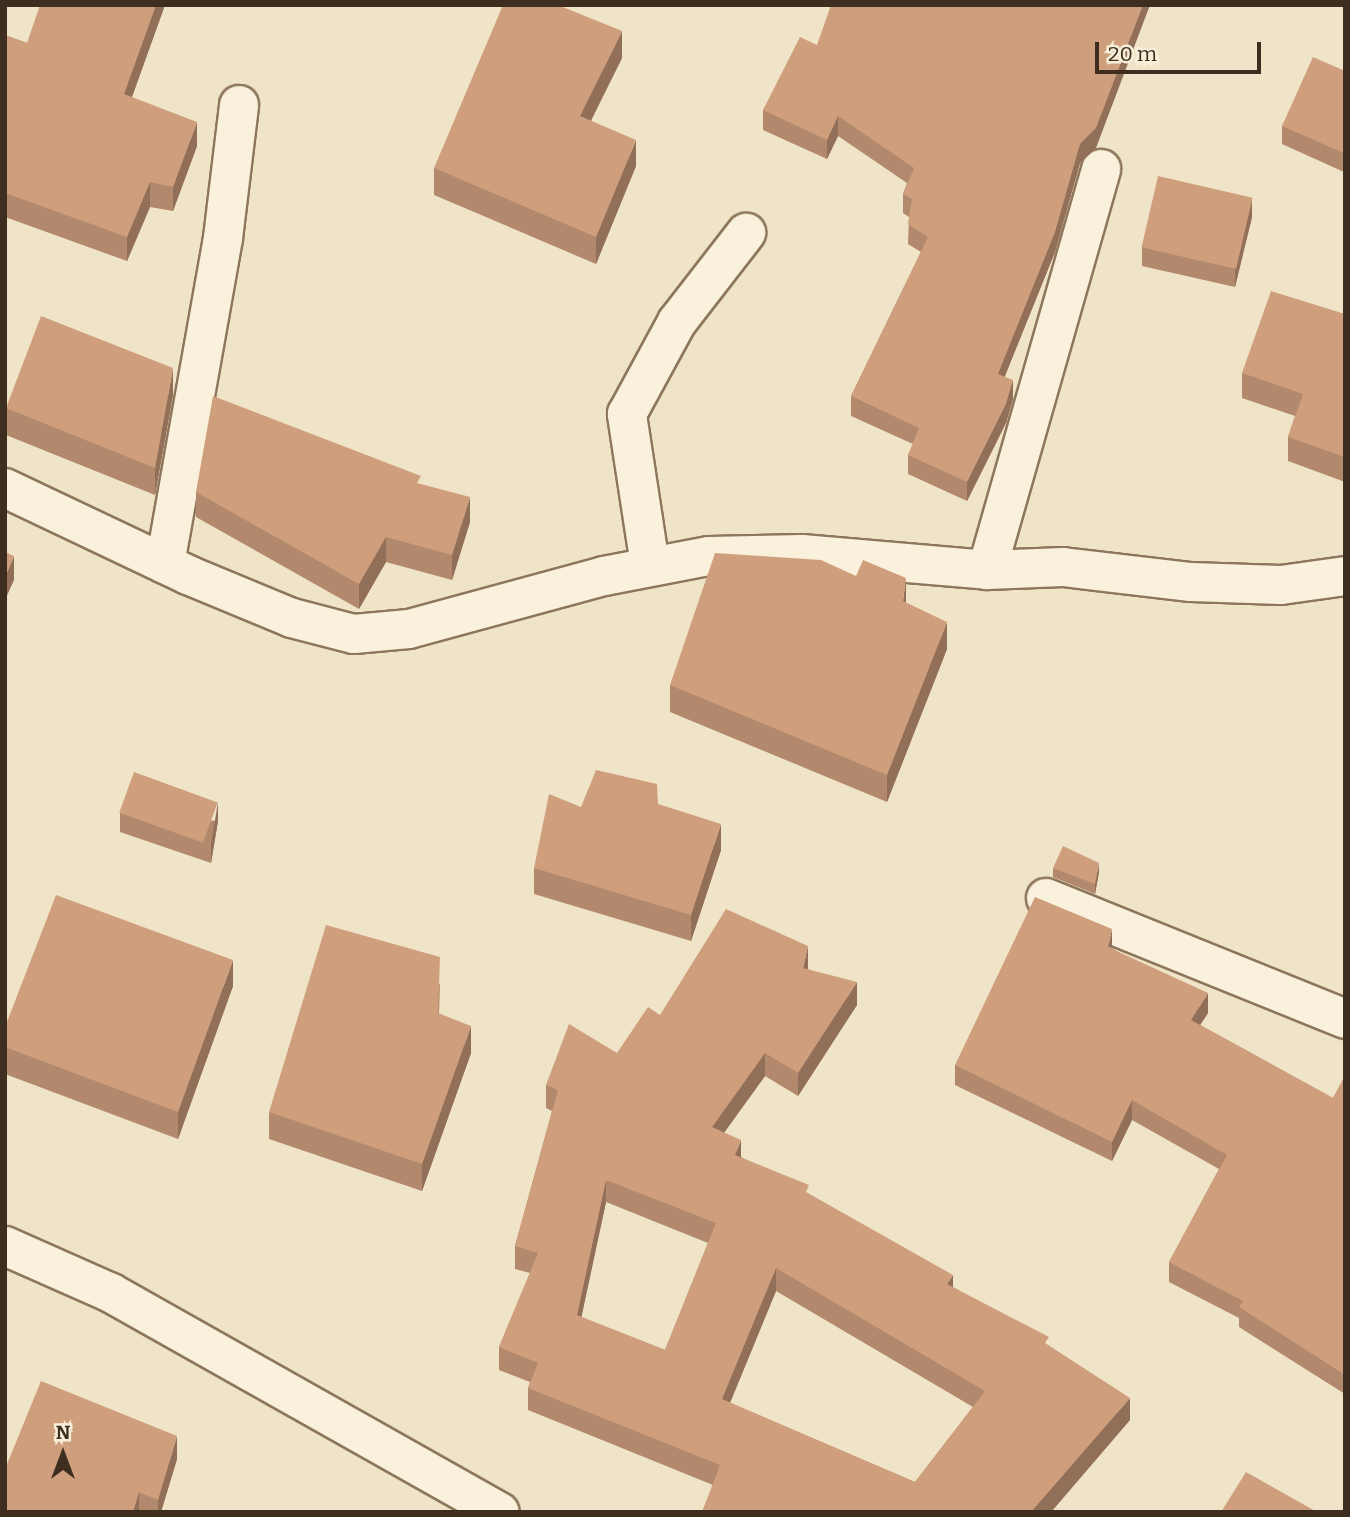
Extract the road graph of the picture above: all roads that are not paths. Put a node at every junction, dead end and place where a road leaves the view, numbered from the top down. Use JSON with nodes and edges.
{"nodes":[{"id":1,"x":239,"y":105,"type":"dead end"},
{"id":2,"x":1101,"y":169,"type":"dead end"},
{"id":3,"x":746,"y":233,"type":"dead end"},
{"id":4,"x":5,"y":488,"type":"edge"},
{"id":5,"x":165,"y":564,"type":"junction"},
{"id":6,"x":650,"y":565,"type":"junction"},
{"id":7,"x":987,"y":570,"type":"junction"},
{"id":8,"x":1345,"y":576,"type":"edge"},
{"id":9,"x":1046,"y":898,"type":"edge"},
{"id":10,"x":1345,"y":1019,"type":"edge"},
{"id":11,"x":5,"y":1247,"type":"edge"},
{"id":12,"x":500,"y":1512,"type":"edge"}],
"edges":[{"from":1,"to":5,"type":"street"},
{"from":2,"to":7,"type":"street"},
{"from":3,"to":6,"type":"street"},
{"from":4,"to":5,"type":"street"},
{"from":5,"to":6,"type":"street"},
{"from":6,"to":7,"type":"street"},
{"from":7,"to":8,"type":"street"},
{"from":9,"to":10,"type":"street"},
{"from":11,"to":12,"type":"street"}]}
